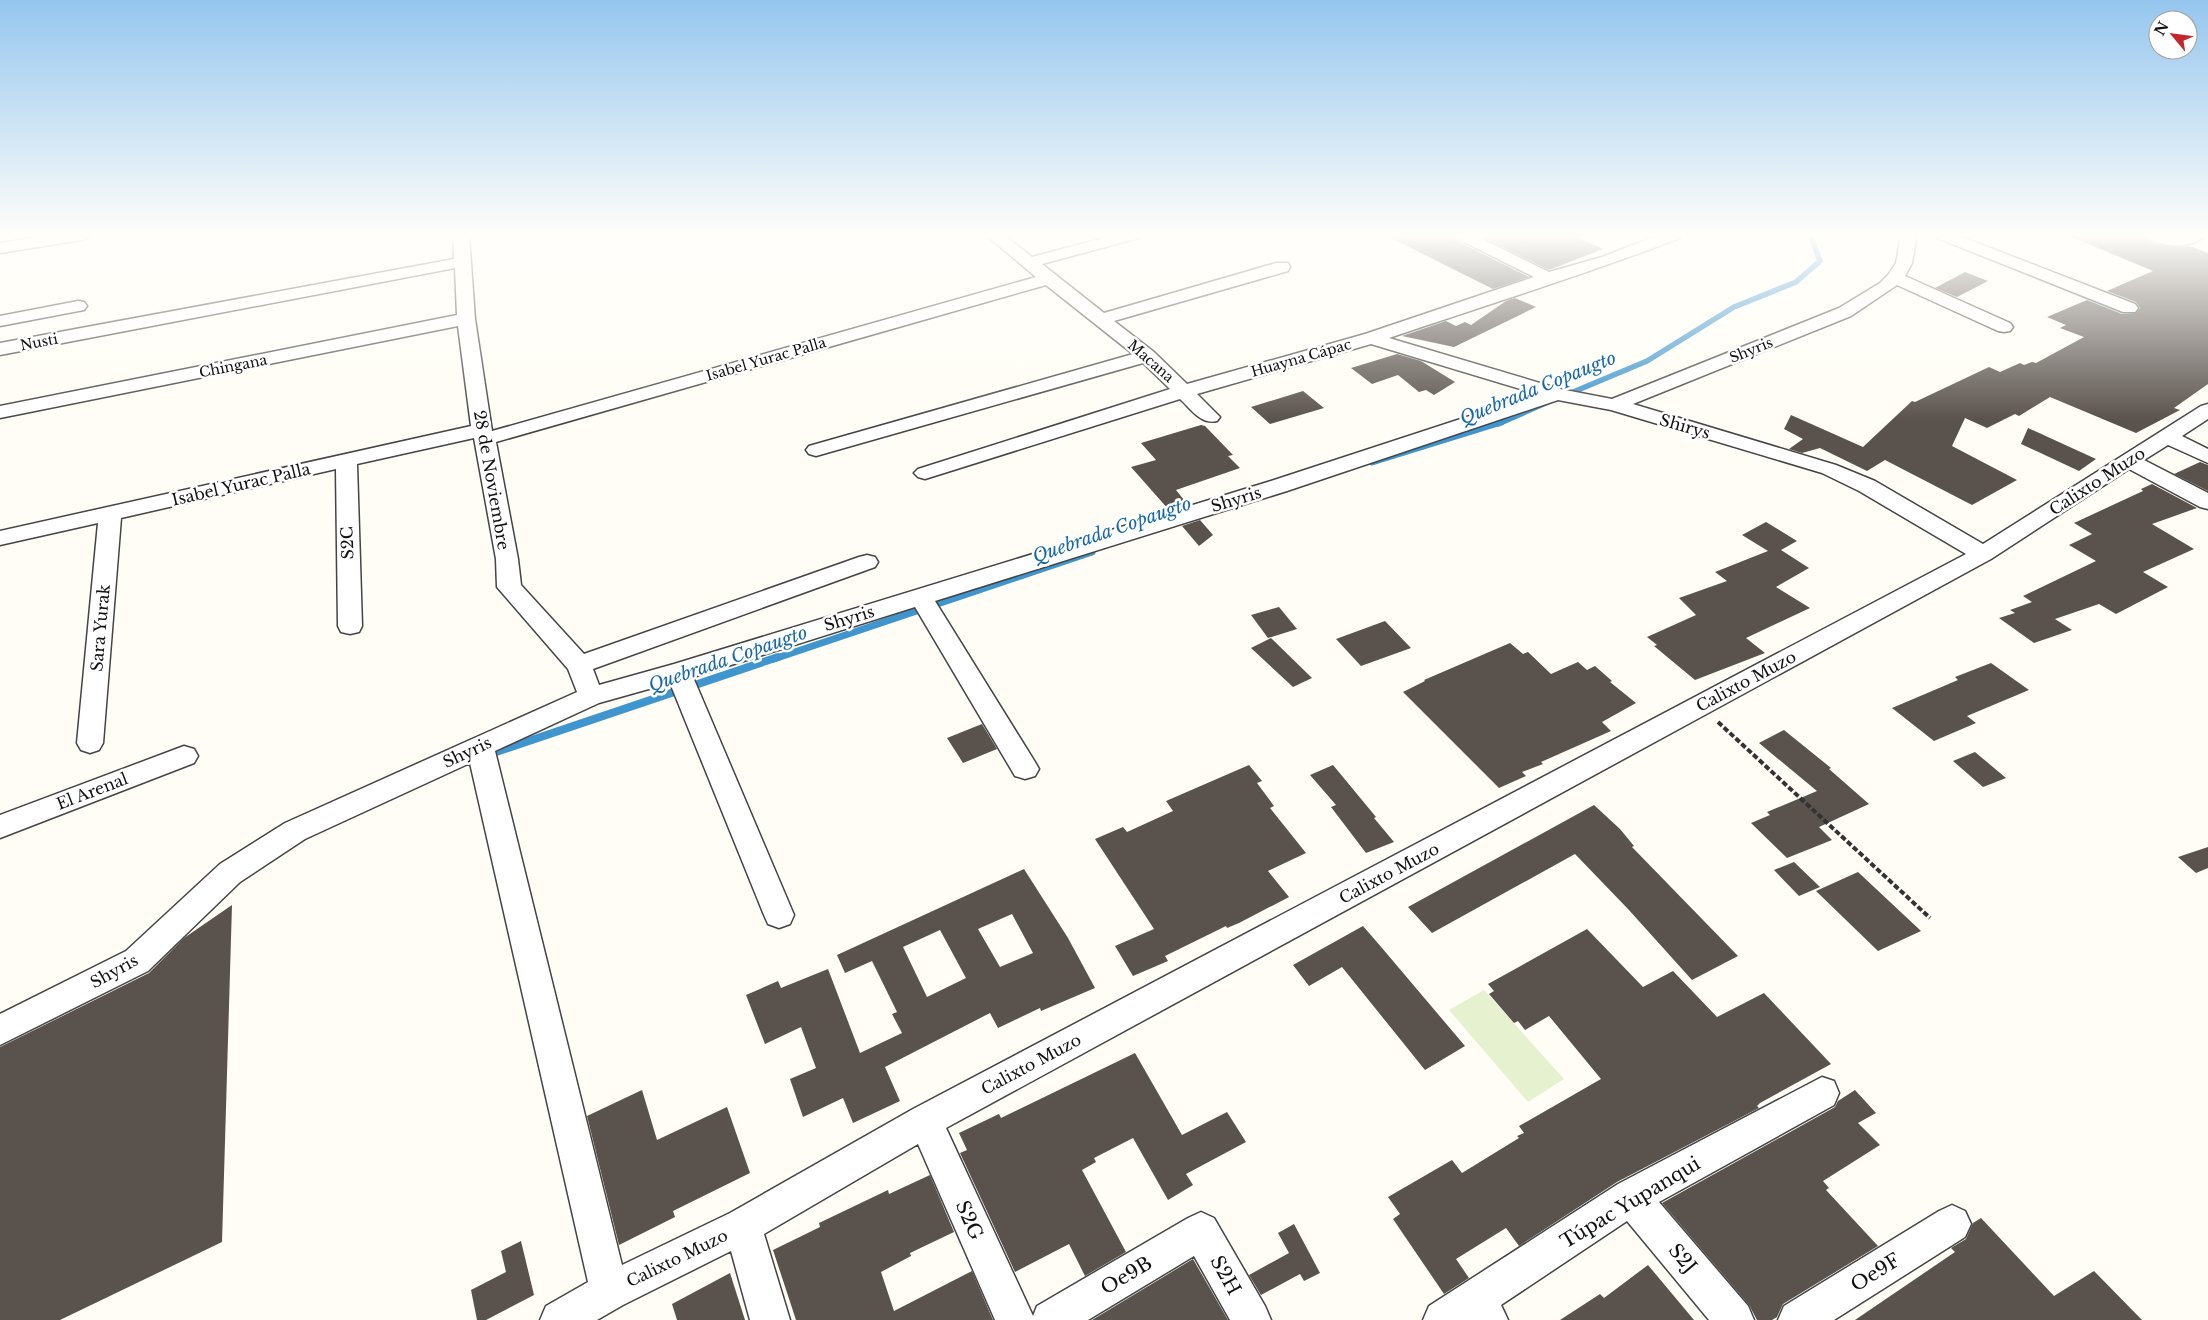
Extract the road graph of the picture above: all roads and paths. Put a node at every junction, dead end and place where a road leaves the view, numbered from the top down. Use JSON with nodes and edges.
{"nodes":[{"id":1,"x":278,"y":297,"type":"edge"},
{"id":2,"x":464,"y":297,"type":"edge"},
{"id":3,"x":983,"y":297,"type":"edge"},
{"id":4,"x":1070,"y":297,"type":"edge"},
{"id":5,"x":1180,"y":297,"type":"edge"},
{"id":6,"x":1493,"y":297,"type":"edge"},
{"id":7,"x":1870,"y":297,"type":"edge"},
{"id":8,"x":1937,"y":297,"type":"edge"},
{"id":9,"x":2100,"y":297,"type":"edge"},
{"id":10,"x":78,"y":306,"type":"dead end"},
{"id":11,"x":2129,"y":308,"type":"dead end"},
{"id":12,"x":466,"y":319,"type":"junction"},
{"id":13,"x":0,"y":320,"type":"edge"},
{"id":14,"x":1100,"y":320,"type":"junction"},
{"id":15,"x":2004,"y":327,"type":"dead end"},
{"id":16,"x":1371,"y":338,"type":"junction"},
{"id":17,"x":0,"y":349,"type":"edge"},
{"id":18,"x":1147,"y":356,"type":"junction"},
{"id":19,"x":1184,"y":391,"type":"junction"},
{"id":20,"x":1557,"y":394,"type":"junction"},
{"id":21,"x":1614,"y":405,"type":"junction"},
{"id":22,"x":2208,"y":410,"type":"edge"},
{"id":23,"x":0,"y":412,"type":"edge"},
{"id":24,"x":1210,"y":417,"type":"dead end"},
{"id":25,"x":484,"y":435,"type":"junction"},
{"id":26,"x":2167,"y":436,"type":"junction"},
{"id":27,"x":816,"y":450,"type":"dead end"},
{"id":28,"x":2208,"y":457,"type":"edge"},
{"id":29,"x":346,"y":460,"type":"junction"},
{"id":30,"x":2129,"y":461,"type":"junction"},
{"id":31,"x":925,"y":474,"type":"dead end"},
{"id":32,"x":2208,"y":502,"type":"edge"},
{"id":33,"x":110,"y":514,"type":"junction"},
{"id":34,"x":0,"y":538,"type":"edge"},
{"id":35,"x":1983,"y":554,"type":"junction"},
{"id":36,"x":867,"y":562,"type":"dead end"},
{"id":37,"x":920,"y":596,"type":"junction"},
{"id":38,"x":350,"y":626,"type":"dead end"},
{"id":39,"x":580,"y":665,"type":"junction"},
{"id":40,"x":678,"y":672,"type":"junction"},
{"id":41,"x":590,"y":696,"type":"junction"},
{"id":42,"x":1700,"y":706,"type":"junction"},
{"id":43,"x":90,"y":743,"type":"dead end"},
{"id":44,"x":480,"y":747,"type":"junction"},
{"id":45,"x":184,"y":756,"type":"dead end"},
{"id":46,"x":1025,"y":769,"type":"dead end"},
{"id":47,"x":0,"y":827,"type":"edge"},
{"id":48,"x":779,"y":915,"type":"dead end"},
{"id":49,"x":1930,"y":918,"type":"dead end"},
{"id":50,"x":0,"y":1030,"type":"edge"},
{"id":51,"x":1822,"y":1093,"type":"dead end"},
{"id":52,"x":925,"y":1121,"type":"junction"},
{"id":53,"x":1631,"y":1197,"type":"junction"},
{"id":54,"x":1952,"y":1224,"type":"dead end"},
{"id":55,"x":743,"y":1226,"type":"junction"},
{"id":56,"x":1201,"y":1231,"type":"joint"},
{"id":57,"x":609,"y":1291,"type":"junction"},
{"id":58,"x":1468,"y":1313,"type":"edge"},
{"id":59,"x":560,"y":1320,"type":"edge"},
{"id":60,"x":770,"y":1320,"type":"edge"},
{"id":61,"x":1014,"y":1320,"type":"edge"},
{"id":62,"x":1051,"y":1320,"type":"edge"},
{"id":63,"x":1251,"y":1320,"type":"edge"},
{"id":64,"x":1734,"y":1320,"type":"edge"},
{"id":65,"x":1798,"y":1320,"type":"edge"}],
"edges":[{"from":1,"to":17,"type":"street","name":"Nusti"},
{"from":2,"to":12,"type":"street","name":"28 de Noviembre"},
{"from":3,"to":25,"type":"street","name":"Isabel Yurac Palla"},
{"from":4,"to":14,"type":"street","name":"Macana"},
{"from":5,"to":14,"type":"street"},
{"from":6,"to":16,"type":"street","name":"Huayna Cápac"},
{"from":7,"to":21,"type":"street","name":"Shyris"},
{"from":8,"to":15,"type":"street"},
{"from":9,"to":11,"type":"street"},
{"from":10,"to":13,"type":"street"},
{"from":12,"to":23,"type":"street","name":"Chingana"},
{"from":12,"to":25,"type":"street","name":"28 de Noviembre"},
{"from":14,"to":18,"type":"street","name":"Macana"},
{"from":16,"to":19,"type":"street","name":"Huayna Cápac"},
{"from":16,"to":20,"type":"street","name":"Shirys"},
{"from":18,"to":19,"type":"street","name":"Macana"},
{"from":18,"to":27,"type":"street"},
{"from":19,"to":24,"type":"street","name":"Macana"},
{"from":19,"to":31,"type":"street","name":"Huayna Cápac"},
{"from":20,"to":21,"type":"street","name":"Shirys"},
{"from":20,"to":37,"type":"street","name":"Shyris"},
{"from":21,"to":35,"type":"street","name":"Shirys"},
{"from":22,"to":26,"type":"street","name":"Calixto Muzo"},
{"from":25,"to":29,"type":"street","name":"Isabel Yurac Palla"},
{"from":25,"to":39,"type":"street","name":"28 de Noviembre"},
{"from":26,"to":28,"type":"street"},
{"from":26,"to":30,"type":"street","name":"Calixto Muzo"},
{"from":29,"to":33,"type":"street","name":"Isabel Yurac Palla"},
{"from":29,"to":38,"type":"street","name":"S2C"},
{"from":30,"to":32,"type":"street"},
{"from":30,"to":35,"type":"street","name":"Calixto Muzo"},
{"from":33,"to":34,"type":"street","name":"Isabel Yurac Palla"},
{"from":33,"to":43,"type":"street","name":"Sara Yurak"},
{"from":35,"to":42,"type":"street","name":"Calixto Muzo"},
{"from":36,"to":39,"type":"street"},
{"from":37,"to":40,"type":"street","name":"Shyris"},
{"from":37,"to":46,"type":"street"},
{"from":39,"to":41,"type":"street","name":"28 de Noviembre"},
{"from":40,"to":41,"type":"street","name":"Shyris"},
{"from":40,"to":48,"type":"street"},
{"from":41,"to":44,"type":"street","name":"Shyris"},
{"from":42,"to":49,"type":"path"},
{"from":42,"to":52,"type":"street","name":"Calixto Muzo"},
{"from":44,"to":50,"type":"street","name":"Shyris"},
{"from":44,"to":57,"type":"street"},
{"from":45,"to":47,"type":"street","name":"El Arenal"},
{"from":51,"to":53,"type":"street","name":"Túpac Yupanqui"},
{"from":52,"to":55,"type":"street","name":"Calixto Muzo"},
{"from":52,"to":61,"type":"street","name":"S2G"},
{"from":53,"to":58,"type":"street","name":"Túpac Yupanqui"},
{"from":53,"to":64,"type":"street","name":"S2J"},
{"from":54,"to":65,"type":"street","name":"Oe9F"},
{"from":55,"to":57,"type":"street","name":"Calixto Muzo"},
{"from":55,"to":60,"type":"street"},
{"from":56,"to":62,"type":"street","name":"Oe9B"},
{"from":56,"to":63,"type":"street","name":"S2H"},
{"from":57,"to":59,"type":"street","name":"Calixto Muzo"}]}
